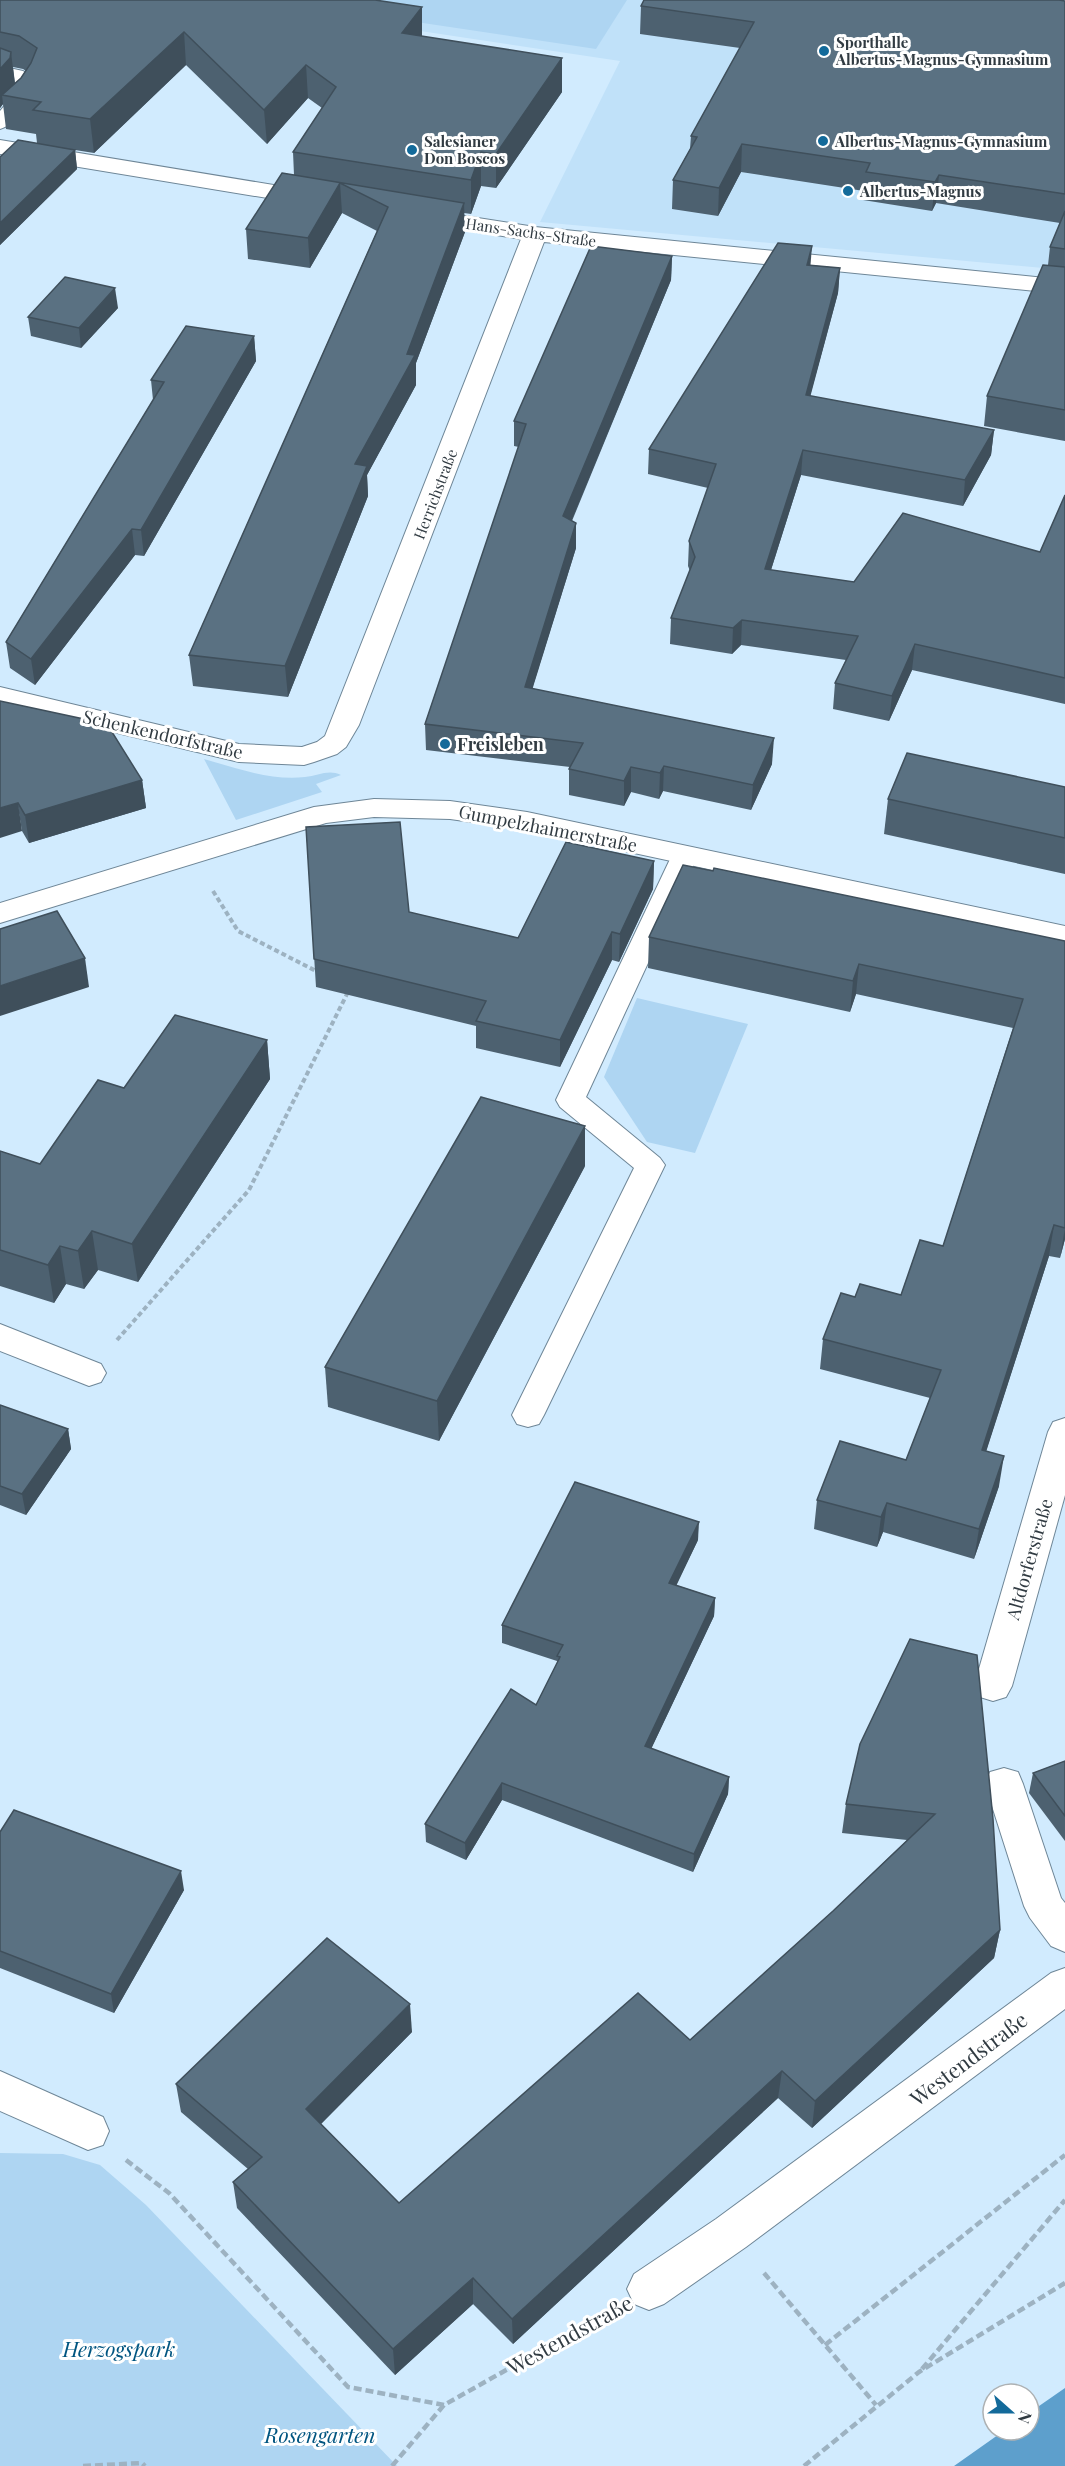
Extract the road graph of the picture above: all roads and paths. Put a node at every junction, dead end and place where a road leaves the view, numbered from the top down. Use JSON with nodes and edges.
{"nodes":[{"id":1,"x":0,"y":72,"type":"edge"},
{"id":2,"x":0,"y":123,"type":"edge"},
{"id":3,"x":0,"y":147,"type":"edge"},
{"id":4,"x":337,"y":202,"type":"edge"},
{"id":5,"x":395,"y":212,"type":"edge"},
{"id":6,"x":535,"y":234,"type":"junction"},
{"id":7,"x":1065,"y":287,"type":"edge"},
{"id":8,"x":0,"y":696,"type":"edge"},
{"id":9,"x":327,"y":748,"type":"joint"},
{"id":10,"x":190,"y":855,"type":"junction"},
{"id":11,"x":685,"y":855,"type":"junction"},
{"id":12,"x":0,"y":913,"type":"edge"},
{"id":13,"x":1065,"y":936,"type":"edge"},
{"id":14,"x":320,"y":972,"type":"edge"},
{"id":15,"x":350,"y":988,"type":"edge"},
{"id":16,"x":0,"y":1337,"type":"edge"},
{"id":17,"x":89,"y":1372,"type":"joint"},
{"id":18,"x":528,"y":1415,"type":"dead end"},
{"id":19,"x":1065,"y":1432,"type":"edge"},
{"id":20,"x":993,"y":1686,"type":"dead end"},
{"id":21,"x":1004,"y":1784,"type":"dead end"},
{"id":22,"x":1065,"y":1934,"type":"edge"},
{"id":23,"x":1065,"y":1986,"type":"edge"},
{"id":24,"x":1,"y":2090,"type":"edge"},
{"id":25,"x":88,"y":2131,"type":"joint"},
{"id":26,"x":1065,"y":2155,"type":"edge"},
{"id":27,"x":1065,"y":2200,"type":"edge"},
{"id":28,"x":731,"y":2233,"type":"junction"},
{"id":29,"x":1065,"y":2283,"type":"edge"},
{"id":30,"x":649,"y":2289,"type":"joint"},
{"id":31,"x":825,"y":2345,"type":"junction"},
{"id":32,"x":919,"y":2372,"type":"junction"},
{"id":33,"x":444,"y":2405,"type":"junction"},
{"id":34,"x":876,"y":2406,"type":"junction"},
{"id":35,"x":143,"y":2465,"type":"edge"},
{"id":36,"x":83,"y":2466,"type":"edge"},
{"id":37,"x":392,"y":2466,"type":"edge"},
{"id":38,"x":804,"y":2466,"type":"edge"}],
"edges":[{"from":1,"to":2,"type":"lane"},
{"from":3,"to":4,"type":"street"},
{"from":5,"to":6,"type":"street","name":"Hans-Sachs-Straße"},
{"from":6,"to":7,"type":"street","name":"Hans-Sachs-Straße"},
{"from":6,"to":9,"type":"street","name":"Herrichstraße"},
{"from":8,"to":9,"type":"street","name":"Schenkendorfstraße"},
{"from":10,"to":11,"type":"street","name":"Gumpelzhaimerstraße"},
{"from":10,"to":12,"type":"street","name":"Gumpelzhaimerstraße"},
{"from":10,"to":14,"type":"path"},
{"from":11,"to":13,"type":"street","name":"Gumpelzhaimerstraße"},
{"from":11,"to":18,"type":"lane"},
{"from":15,"to":17,"type":"path"},
{"from":16,"to":17,"type":"street"},
{"from":19,"to":20,"type":"street","name":"Altdorferstraße"},
{"from":21,"to":22,"type":"street"},
{"from":23,"to":28,"type":"street","name":"Westendstraße"},
{"from":24,"to":25,"type":"street"},
{"from":25,"to":33,"type":"path"},
{"from":26,"to":31,"type":"path"},
{"from":27,"to":32,"type":"path"},
{"from":28,"to":30,"type":"street","name":"Westendstraße"},
{"from":28,"to":31,"type":"path"},
{"from":29,"to":32,"type":"path"},
{"from":30,"to":33,"type":"path","name":"Westendstraße"},
{"from":31,"to":34,"type":"path"},
{"from":32,"to":34,"type":"path"},
{"from":33,"to":37,"type":"path"},
{"from":34,"to":38,"type":"path"},
{"from":35,"to":36,"type":"path"}]}
